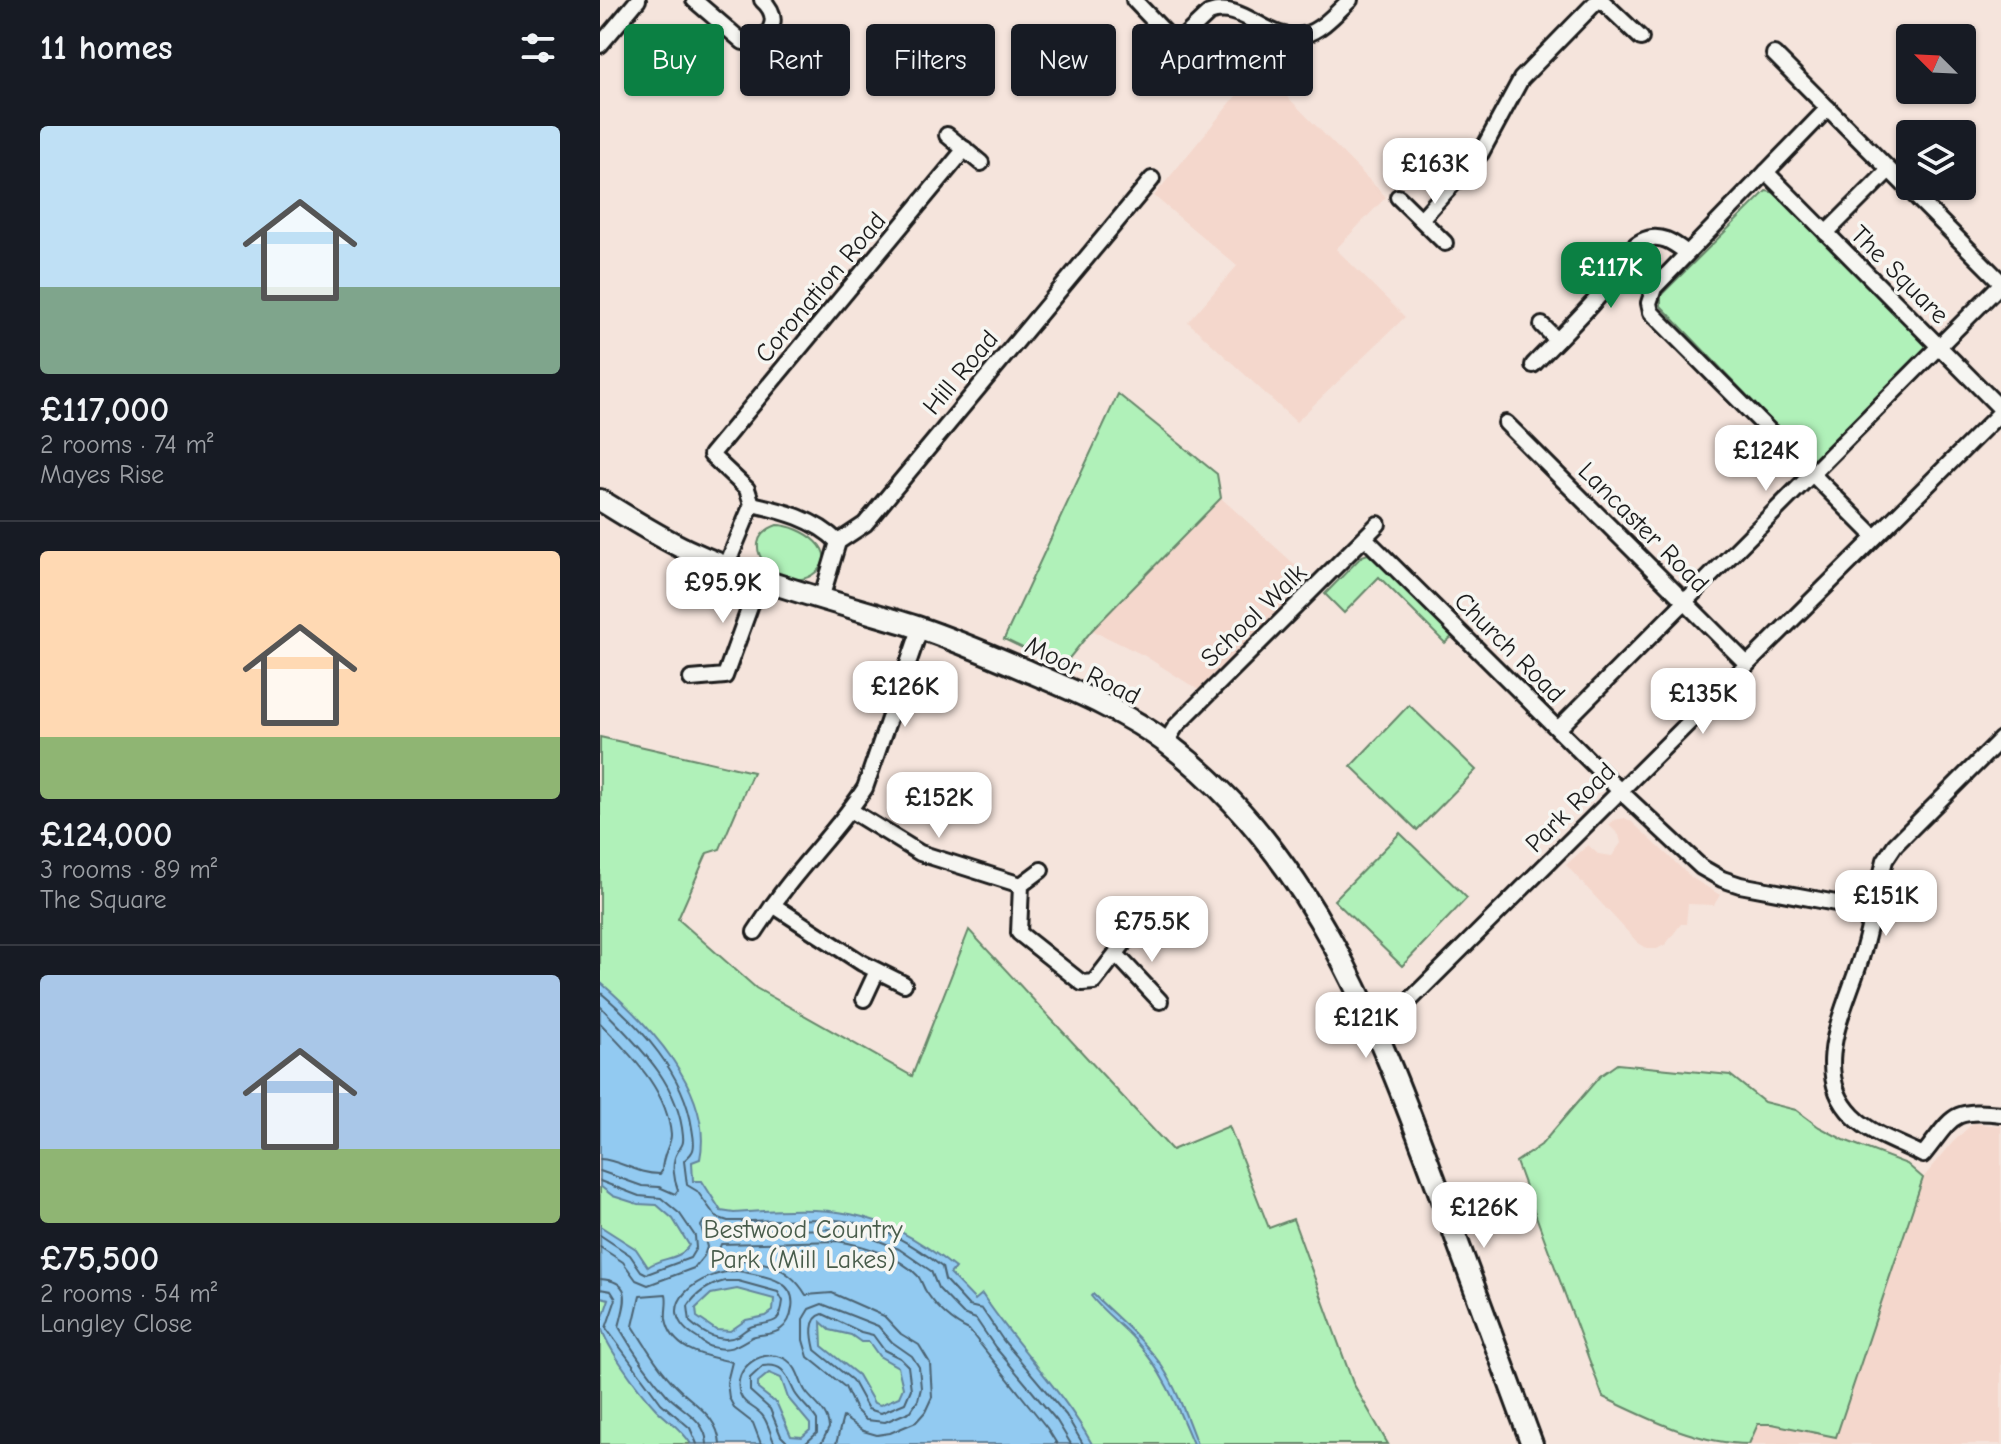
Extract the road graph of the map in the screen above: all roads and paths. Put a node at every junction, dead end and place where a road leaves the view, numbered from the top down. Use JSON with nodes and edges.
{"nodes":[{"id":1,"x":638,"y":0,"type":"edge"},
{"id":2,"x":694,"y":0,"type":"edge"},
{"id":3,"x":762,"y":0,"type":"edge"},
{"id":4,"x":1134,"y":0,"type":"edge"},
{"id":5,"x":1350,"y":0,"type":"edge"},
{"id":6,"x":1600,"y":0,"type":"edge"},
{"id":7,"x":1157,"y":24,"type":"edge"},
{"id":8,"x":1197,"y":24,"type":"edge"},
{"id":9,"x":1256,"y":24,"type":"edge"},
{"id":10,"x":1313,"y":31,"type":"edge"},
{"id":11,"x":1641,"y":38,"type":"dead end"},
{"id":12,"x":600,"y":45,"type":"edge"},
{"id":13,"x":1774,"y":54,"type":"dead end"},
{"id":14,"x":1828,"y":108,"type":"junction"},
{"id":15,"x":947,"y":135,"type":"dead end"},
{"id":16,"x":965,"y":149,"type":"junction"},
{"id":17,"x":981,"y":163,"type":"dead end"},
{"id":18,"x":1889,"y":170,"type":"junction"},
{"id":19,"x":1766,"y":172,"type":"junction"},
{"id":20,"x":1152,"y":179,"type":"dead end"},
{"id":21,"x":1398,"y":197,"type":"dead end"},
{"id":22,"x":1421,"y":219,"type":"junction"},
{"id":23,"x":1826,"y":233,"type":"junction"},
{"id":24,"x":1445,"y":243,"type":"dead end"},
{"id":25,"x":1687,"y":253,"type":"junction"},
{"id":26,"x":2001,"y":283,"type":"edge"},
{"id":27,"x":1542,"y":325,"type":"dead end"},
{"id":28,"x":1557,"y":340,"type":"junction"},
{"id":29,"x":1939,"y":346,"type":"junction"},
{"id":30,"x":1533,"y":365,"type":"dead end"},
{"id":31,"x":2001,"y":411,"type":"edge"},
{"id":32,"x":1506,"y":423,"type":"dead end"},
{"id":33,"x":1812,"y":474,"type":"junction"},
{"id":34,"x":600,"y":500,"type":"edge"},
{"id":35,"x":752,"y":504,"type":"junction"},
{"id":36,"x":1378,"y":524,"type":"dead end"},
{"id":37,"x":1875,"y":537,"type":"junction"},
{"id":38,"x":1365,"y":538,"type":"junction"},
{"id":39,"x":838,"y":542,"type":"junction"},
{"id":40,"x":726,"y":567,"type":"junction"},
{"id":41,"x":760,"y":579,"type":"junction"},
{"id":42,"x":821,"y":599,"type":"junction"},
{"id":43,"x":1685,"y":602,"type":"junction"},
{"id":44,"x":920,"y":629,"type":"junction"},
{"id":45,"x":1747,"y":664,"type":"junction"},
{"id":46,"x":691,"y":679,"type":"dead end"},
{"id":47,"x":1558,"y":729,"type":"junction"},
{"id":48,"x":2001,"y":739,"type":"edge"},
{"id":49,"x":1166,"y":742,"type":"junction"},
{"id":50,"x":1620,"y":791,"type":"junction"},
{"id":51,"x":850,"y":810,"type":"junction"},
{"id":52,"x":1041,"y":870,"type":"dead end"},
{"id":53,"x":1021,"y":885,"type":"junction"},
{"id":54,"x":773,"y":905,"type":"junction"},
{"id":55,"x":1873,"y":910,"type":"junction"},
{"id":56,"x":755,"y":932,"type":"dead end"},
{"id":57,"x":1131,"y":934,"type":"dead end"},
{"id":58,"x":1116,"y":954,"type":"junction"},
{"id":59,"x":877,"y":971,"type":"junction"},
{"id":60,"x":904,"y":984,"type":"dead end"},
{"id":61,"x":864,"y":999,"type":"dead end"},
{"id":62,"x":1160,"y":1001,"type":"dead end"},
{"id":63,"x":1378,"y":1032,"type":"junction"},
{"id":64,"x":2001,"y":1114,"type":"edge"},
{"id":65,"x":1532,"y":1444,"type":"edge"}],
"edges":[{"from":1,"to":12,"type":"street"},
{"from":2,"to":3,"type":"street"},
{"from":4,"to":7,"type":"street"},
{"from":5,"to":10,"type":"street"},
{"from":6,"to":11,"type":"street"},
{"from":6,"to":22,"type":"street"},
{"from":8,"to":9,"type":"street"},
{"from":13,"to":14,"type":"street"},
{"from":14,"to":18,"type":"street"},
{"from":14,"to":19,"type":"street"},
{"from":15,"to":16,"type":"street"},
{"from":16,"to":17,"type":"street"},
{"from":16,"to":35,"type":"street","name":"Coronation Road"},
{"from":18,"to":23,"type":"street"},
{"from":18,"to":26,"type":"street"},
{"from":19,"to":23,"type":"street","name":"The Square"},
{"from":19,"to":25,"type":"street"},
{"from":20,"to":39,"type":"street","name":"Hill Road"},
{"from":21,"to":22,"type":"street"},
{"from":22,"to":24,"type":"street"},
{"from":23,"to":29,"type":"street","name":"The Square"},
{"from":25,"to":28,"type":"street"},
{"from":25,"to":33,"type":"street"},
{"from":26,"to":29,"type":"street"},
{"from":27,"to":28,"type":"street"},
{"from":28,"to":30,"type":"street"},
{"from":29,"to":31,"type":"street","name":"The Square"},
{"from":29,"to":33,"type":"street"},
{"from":31,"to":37,"type":"street","name":"Park Road"},
{"from":32,"to":43,"type":"street","name":"Lancaster Road"},
{"from":33,"to":37,"type":"street"},
{"from":33,"to":43,"type":"street"},
{"from":34,"to":40,"type":"main road","name":"Moor Road"},
{"from":35,"to":39,"type":"street"},
{"from":35,"to":40,"type":"street"},
{"from":36,"to":38,"type":"street","name":"School Walk"},
{"from":37,"to":45,"type":"street","name":"Park Road"},
{"from":38,"to":47,"type":"street","name":"Church Road"},
{"from":38,"to":49,"type":"street","name":"School Walk"},
{"from":39,"to":42,"type":"street"},
{"from":40,"to":41,"type":"main road","name":"Moor Road"},
{"from":41,"to":42,"type":"main road","name":"Moor Road"},
{"from":41,"to":46,"type":"street"},
{"from":42,"to":44,"type":"main road","name":"Moor Road"},
{"from":43,"to":45,"type":"street","name":"Lancaster Road"},
{"from":43,"to":47,"type":"street"},
{"from":44,"to":49,"type":"main road","name":"Moor Road"},
{"from":44,"to":51,"type":"street"},
{"from":45,"to":50,"type":"street","name":"Park Road"},
{"from":47,"to":50,"type":"street","name":"Church Road"},
{"from":48,"to":55,"type":"street"},
{"from":49,"to":63,"type":"main road","name":"Moor Road"},
{"from":50,"to":55,"type":"street","name":"Church Road"},
{"from":50,"to":63,"type":"street","name":"Park Road"},
{"from":51,"to":53,"type":"street"},
{"from":51,"to":54,"type":"street"},
{"from":52,"to":53,"type":"street"},
{"from":53,"to":58,"type":"street"},
{"from":54,"to":56,"type":"street"},
{"from":54,"to":59,"type":"street"},
{"from":55,"to":64,"type":"street"},
{"from":57,"to":58,"type":"street"},
{"from":58,"to":62,"type":"street"},
{"from":59,"to":60,"type":"street"},
{"from":59,"to":61,"type":"street"},
{"from":63,"to":65,"type":"main road","name":"Moor Road"}]}
